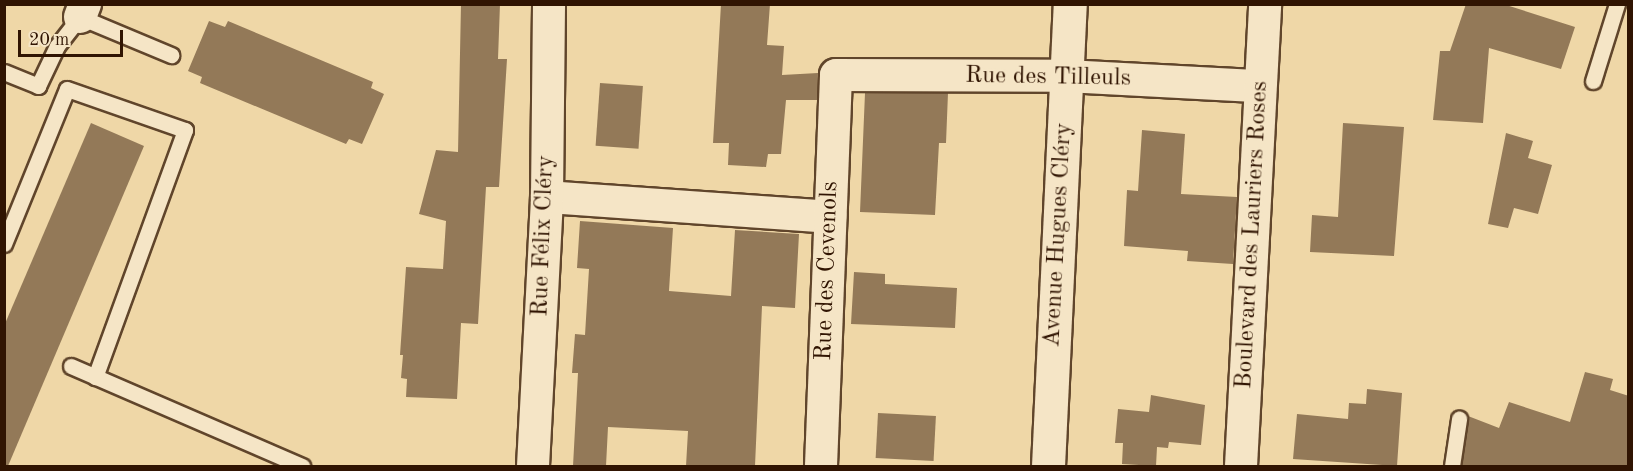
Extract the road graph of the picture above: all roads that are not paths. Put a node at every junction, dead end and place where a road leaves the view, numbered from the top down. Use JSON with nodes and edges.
{"nodes":[{"id":1,"x":549,"y":4,"type":"edge"},
{"id":2,"x":1070,"y":4,"type":"edge"},
{"id":3,"x":1265,"y":4,"type":"edge"},
{"id":4,"x":1617,"y":4,"type":"edge"},
{"id":5,"x":83,"y":11,"type":"edge"},
{"id":6,"x":171,"y":55,"type":"dead end"},
{"id":7,"x":4,"y":72,"type":"edge"},
{"id":8,"x":836,"y":75,"type":"joint"},
{"id":9,"x":1066,"y":76,"type":"junction"},
{"id":10,"x":1593,"y":81,"type":"dead end"},
{"id":11,"x":1260,"y":86,"type":"junction"},
{"id":12,"x":547,"y":197,"type":"junction"},
{"id":13,"x":830,"y":217,"type":"junction"},
{"id":14,"x":4,"y":244,"type":"edge"},
{"id":15,"x":71,"y":366,"type":"dead end"},
{"id":16,"x":95,"y":376,"type":"junction"},
{"id":17,"x":1459,"y":419,"type":"dead end"},
{"id":18,"x":302,"y":466,"type":"edge"},
{"id":19,"x":533,"y":466,"type":"edge"},
{"id":20,"x":821,"y":466,"type":"edge"},
{"id":21,"x":1047,"y":466,"type":"edge"},
{"id":22,"x":1241,"y":466,"type":"edge"},
{"id":23,"x":1452,"y":466,"type":"edge"}],
"edges":[{"from":1,"to":12,"type":"street","name":"Rue Félix Cléry"},
{"from":2,"to":9,"type":"street","name":"Avenue Hugues Cléry"},
{"from":3,"to":11,"type":"street","name":"Boulevard des Lauriers Roses"},
{"from":4,"to":10,"type":"lane"},
{"from":5,"to":6,"type":"lane"},
{"from":5,"to":7,"type":"lane"},
{"from":8,"to":9,"type":"street","name":"Rue des Tilleuls"},
{"from":8,"to":13,"type":"street","name":"Rue des Cevenols"},
{"from":9,"to":11,"type":"street","name":"Rue des Tilleuls"},
{"from":9,"to":21,"type":"street","name":"Avenue Hugues Cléry"},
{"from":11,"to":22,"type":"street","name":"Boulevard des Lauriers Roses"},
{"from":12,"to":13,"type":"street"},
{"from":12,"to":19,"type":"street","name":"Rue Félix Cléry"},
{"from":13,"to":20,"type":"street","name":"Rue des Cevenols"},
{"from":14,"to":16,"type":"lane"},
{"from":15,"to":16,"type":"lane"},
{"from":16,"to":18,"type":"lane"},
{"from":17,"to":23,"type":"lane"}]}
